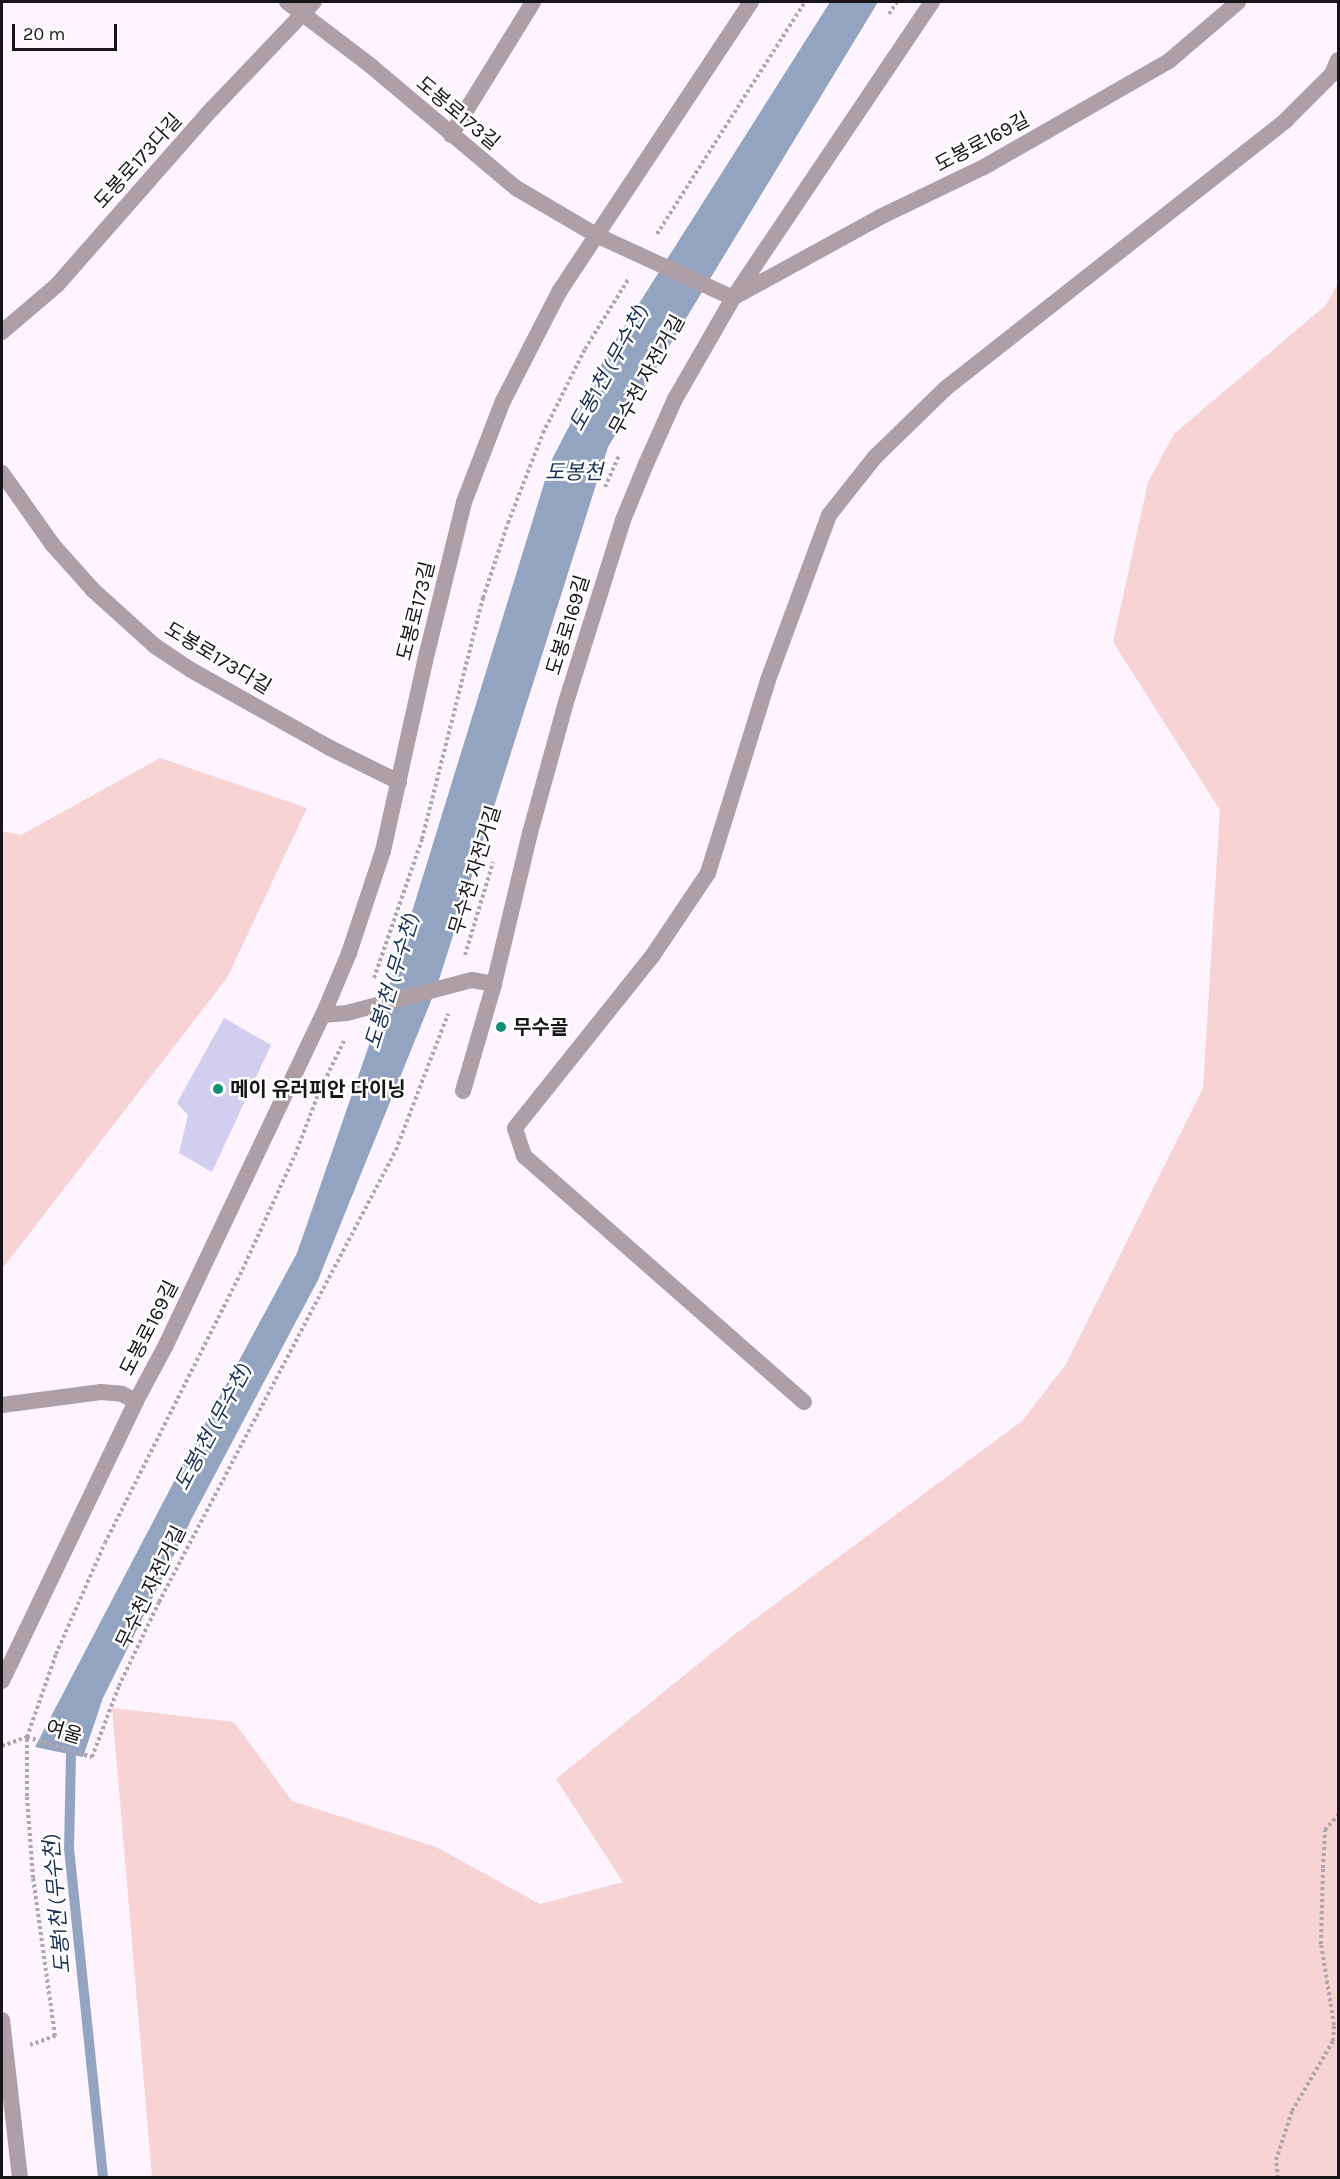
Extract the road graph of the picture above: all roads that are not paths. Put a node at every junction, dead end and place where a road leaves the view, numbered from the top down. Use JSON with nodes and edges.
{"nodes":[{"id":1,"x":287,"y":2,"type":"edge"},
{"id":2,"x":314,"y":2,"type":"edge"},
{"id":3,"x":533,"y":2,"type":"edge"},
{"id":4,"x":751,"y":2,"type":"edge"},
{"id":5,"x":932,"y":2,"type":"edge"},
{"id":6,"x":1238,"y":2,"type":"edge"},
{"id":7,"x":301,"y":13,"type":"junction"},
{"id":8,"x":1338,"y":60,"type":"edge"},
{"id":9,"x":451,"y":135,"type":"junction"},
{"id":10,"x":596,"y":235,"type":"junction"},
{"id":11,"x":727,"y":296,"type":"junction"},
{"id":12,"x":2,"y":332,"type":"edge"},
{"id":13,"x":2,"y":473,"type":"edge"},
{"id":14,"x":399,"y":782,"type":"junction"},
{"id":15,"x":494,"y":984,"type":"junction"},
{"id":16,"x":323,"y":1015,"type":"junction"},
{"id":17,"x":463,"y":1091,"type":"dead end"},
{"id":18,"x":136,"y":1401,"type":"junction"},
{"id":19,"x":804,"y":1402,"type":"dead end"},
{"id":20,"x":2,"y":1405,"type":"edge"},
{"id":21,"x":2,"y":1681,"type":"edge"},
{"id":22,"x":2,"y":2020,"type":"edge"},
{"id":23,"x":20,"y":2178,"type":"edge"}],
"edges":[{"from":1,"to":7,"type":"street"},
{"from":2,"to":7,"type":"street","name":"도봉로173다길"},
{"from":3,"to":9,"type":"street"},
{"from":4,"to":10,"type":"street","name":"도봉로173길"},
{"from":5,"to":11,"type":"street","name":"도봉로169길"},
{"from":6,"to":11,"type":"street","name":"도봉로169길"},
{"from":7,"to":9,"type":"street","name":"도봉로173길"},
{"from":7,"to":12,"type":"street","name":"도봉로173다길"},
{"from":8,"to":19,"type":"street"},
{"from":9,"to":10,"type":"street","name":"도봉로173길"},
{"from":10,"to":11,"type":"street"},
{"from":10,"to":14,"type":"street","name":"도봉로173길"},
{"from":11,"to":15,"type":"street","name":"도봉로169길"},
{"from":13,"to":14,"type":"street","name":"도봉로173다길"},
{"from":14,"to":16,"type":"street","name":"도봉로173길"},
{"from":15,"to":16,"type":"street"},
{"from":15,"to":17,"type":"street","name":"도봉로169길"},
{"from":16,"to":18,"type":"street","name":"도봉로169길"},
{"from":18,"to":20,"type":"street"},
{"from":18,"to":21,"type":"street","name":"도봉로169길"},
{"from":22,"to":23,"type":"street"}]}
